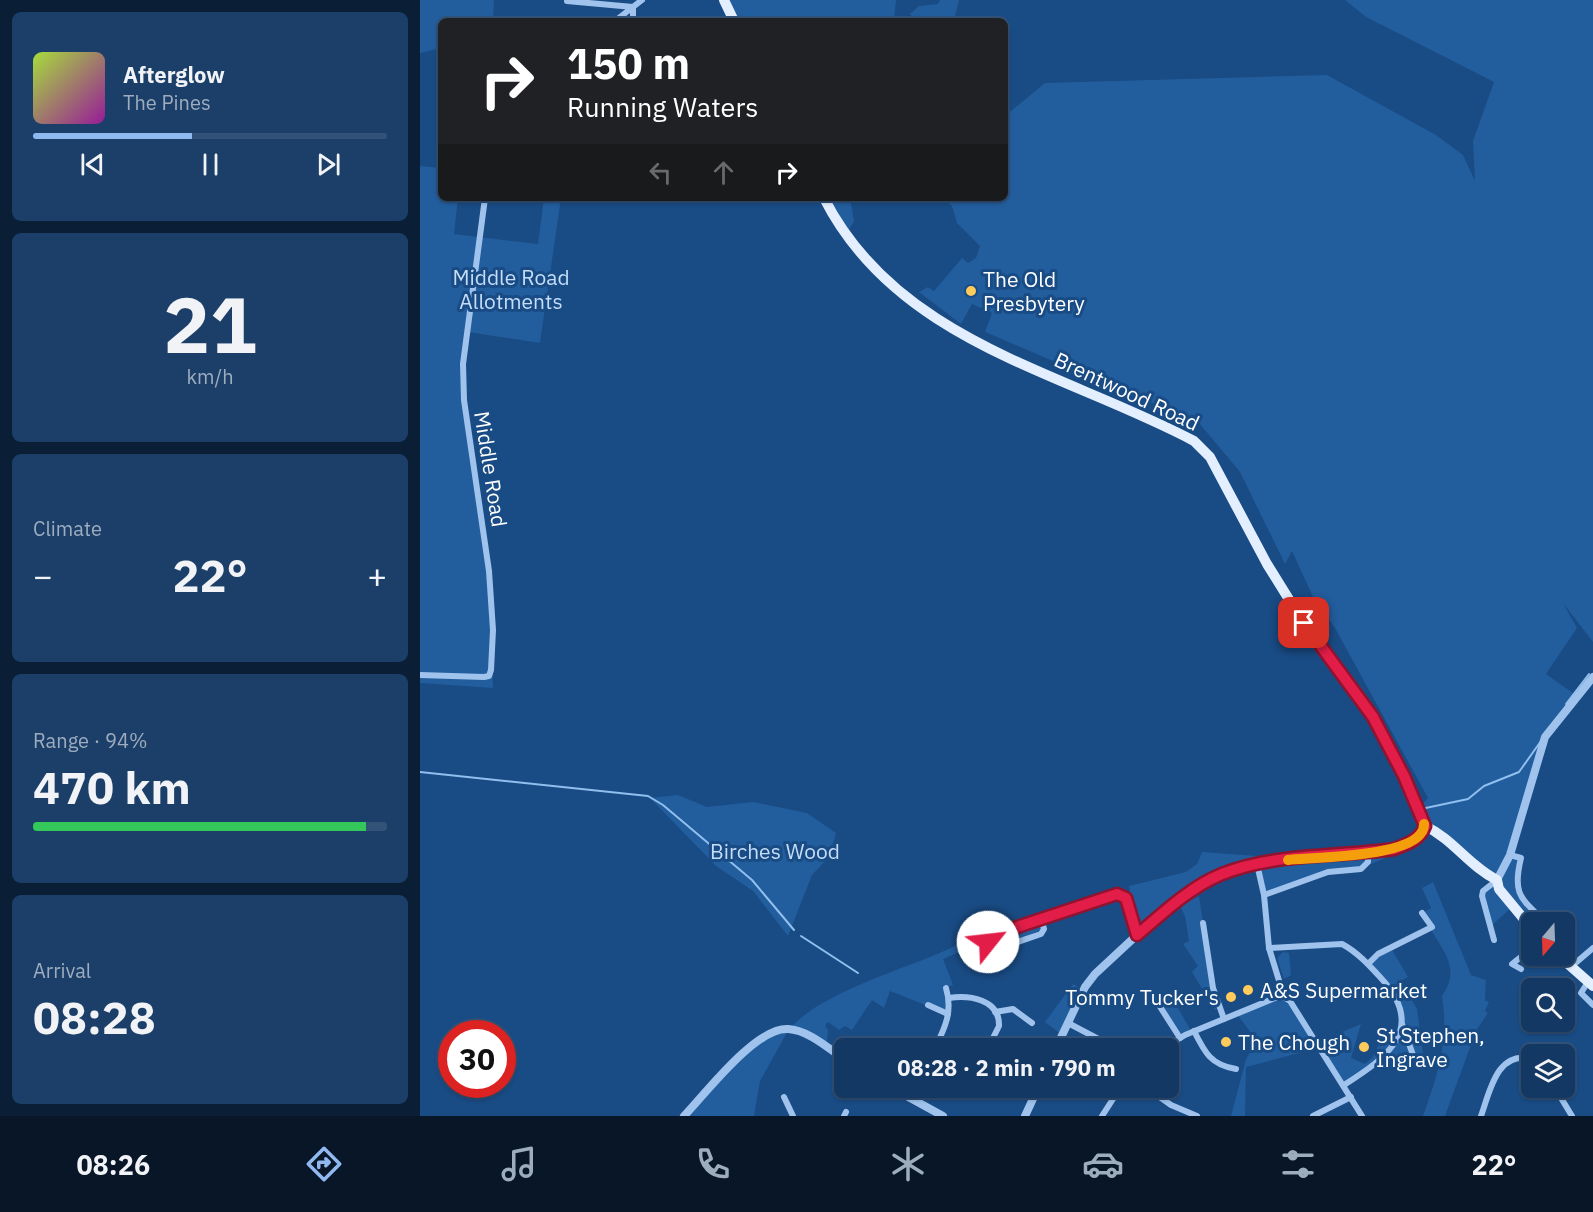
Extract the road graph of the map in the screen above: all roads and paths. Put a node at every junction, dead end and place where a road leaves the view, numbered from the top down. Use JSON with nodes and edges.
{"nodes":[{"id":1,"x":642,"y":0,"type":"edge"},
{"id":2,"x":724,"y":0,"type":"edge"},
{"id":3,"x":567,"y":1,"type":"edge"},
{"id":4,"x":633,"y":7,"type":"junction"},
{"id":5,"x":619,"y":18,"type":"edge"},
{"id":6,"x":633,"y":18,"type":"edge"},
{"id":7,"x":733,"y":18,"type":"edge"},
{"id":8,"x":485,"y":201,"type":"edge"},
{"id":9,"x":826,"y":201,"type":"edge"},
{"id":10,"x":420,"y":675,"type":"edge"},
{"id":11,"x":1593,"y":677,"type":"edge"},
{"id":12,"x":1425,"y":826,"type":"junction"},
{"id":13,"x":1368,"y":853,"type":"junction"},
{"id":14,"x":1510,"y":855,"type":"junction"},
{"id":15,"x":1257,"y":864,"type":"junction"},
{"id":16,"x":1497,"y":880,"type":"junction"},
{"id":17,"x":1264,"y":895,"type":"junction"},
{"id":18,"x":1535,"y":912,"type":"edge"},
{"id":19,"x":1422,"y":913,"type":"dead end"},
{"id":20,"x":1521,"y":916,"type":"edge"},
{"id":21,"x":1041,"y":918,"type":"junction"},
{"id":22,"x":1203,"y":923,"type":"dead end"},
{"id":23,"x":1137,"y":935,"type":"junction"},
{"id":24,"x":1494,"y":940,"type":"dead end"},
{"id":25,"x":1269,"y":948,"type":"junction"},
{"id":26,"x":1593,"y":948,"type":"edge"},
{"id":27,"x":1521,"y":957,"type":"edge"},
{"id":28,"x":1575,"y":963,"type":"edge"},
{"id":29,"x":1368,"y":964,"type":"junction"},
{"id":30,"x":1572,"y":966,"type":"edge"},
{"id":31,"x":1521,"y":969,"type":"dead end"},
{"id":32,"x":1590,"y":984,"type":"edge"},
{"id":33,"x":946,"y":988,"type":"dead end"},
{"id":34,"x":1284,"y":997,"type":"junction"},
{"id":35,"x":949,"y":998,"type":"junction"},
{"id":36,"x":1157,"y":1002,"type":"dead end"},
{"id":37,"x":928,"y":1005,"type":"dead end"},
{"id":38,"x":1593,"y":1005,"type":"edge"},
{"id":39,"x":994,"y":1012,"type":"junction"},
{"id":40,"x":948,"y":1014,"type":"junction"},
{"id":41,"x":1224,"y":1019,"type":"junction"},
{"id":42,"x":1032,"y":1023,"type":"dead end"},
{"id":43,"x":1068,"y":1023,"type":"junction"},
{"id":44,"x":1402,"y":1024,"type":"junction"},
{"id":45,"x":1194,"y":1031,"type":"junction"},
{"id":46,"x":939,"y":1038,"type":"edge"},
{"id":47,"x":993,"y":1038,"type":"edge"},
{"id":48,"x":1061,"y":1038,"type":"edge"},
{"id":49,"x":1096,"y":1038,"type":"edge"},
{"id":50,"x":1180,"y":1038,"type":"joint"},
{"id":51,"x":834,"y":1052,"type":"edge"},
{"id":52,"x":1521,"y":1057,"type":"edge"},
{"id":53,"x":1380,"y":1062,"type":"junction"},
{"id":54,"x":1236,"y":1069,"type":"dead end"},
{"id":55,"x":1344,"y":1085,"type":"junction"},
{"id":56,"x":784,"y":1097,"type":"dead end"},
{"id":57,"x":1350,"y":1097,"type":"junction"},
{"id":58,"x":1033,"y":1098,"type":"edge"},
{"id":59,"x":1114,"y":1098,"type":"edge"},
{"id":60,"x":1162,"y":1098,"type":"edge"},
{"id":61,"x":1561,"y":1098,"type":"edge"},
{"id":62,"x":911,"y":1099,"type":"edge"},
{"id":63,"x":684,"y":1116,"type":"edge"},
{"id":64,"x":793,"y":1116,"type":"edge"},
{"id":65,"x":943,"y":1116,"type":"edge"},
{"id":66,"x":1025,"y":1116,"type":"edge"},
{"id":67,"x":1102,"y":1116,"type":"edge"},
{"id":68,"x":1197,"y":1116,"type":"edge"},
{"id":69,"x":1313,"y":1116,"type":"edge"},
{"id":70,"x":1362,"y":1116,"type":"edge"},
{"id":71,"x":1481,"y":1116,"type":"edge"},
{"id":72,"x":1572,"y":1116,"type":"edge"}],
"edges":[{"from":1,"to":4,"type":"street"},
{"from":2,"to":7,"type":"main road"},
{"from":3,"to":4,"type":"street"},
{"from":4,"to":5,"type":"street"},
{"from":4,"to":6,"type":"street"},
{"from":8,"to":10,"type":"street","name":"Middle Road"},
{"from":9,"to":12,"type":"main road","name":"Brentwood Road"},
{"from":11,"to":14,"type":"street"},
{"from":12,"to":13,"type":"street"},
{"from":12,"to":16,"type":"main road"},
{"from":13,"to":15,"type":"street"},
{"from":13,"to":17,"type":"street"},
{"from":14,"to":16,"type":"street"},
{"from":14,"to":18,"type":"street"},
{"from":15,"to":17,"type":"street"},
{"from":15,"to":23,"type":"street"},
{"from":16,"to":20,"type":"main road"},
{"from":16,"to":24,"type":"street"},
{"from":17,"to":25,"type":"street"},
{"from":19,"to":29,"type":"street"},
{"from":21,"to":21,"type":"street"},
{"from":21,"to":23,"type":"street"},
{"from":22,"to":41,"type":"street"},
{"from":23,"to":43,"type":"street"},
{"from":25,"to":29,"type":"street"},
{"from":25,"to":34,"type":"street"},
{"from":26,"to":28,"type":"street"},
{"from":27,"to":31,"type":"street"},
{"from":29,"to":44,"type":"street"},
{"from":30,"to":32,"type":"main road"},
{"from":32,"to":38,"type":"street"},
{"from":33,"to":35,"type":"street"},
{"from":34,"to":41,"type":"street"},
{"from":34,"to":55,"type":"street"},
{"from":35,"to":39,"type":"street"},
{"from":35,"to":40,"type":"street"},
{"from":36,"to":50,"type":"street"},
{"from":37,"to":40,"type":"street"},
{"from":39,"to":42,"type":"street"},
{"from":39,"to":47,"type":"street"},
{"from":40,"to":46,"type":"street"},
{"from":41,"to":45,"type":"street"},
{"from":43,"to":48,"type":"street"},
{"from":43,"to":49,"type":"street"},
{"from":44,"to":53,"type":"street"},
{"from":44,"to":53,"type":"street"},
{"from":45,"to":50,"type":"street"},
{"from":45,"to":54,"type":"street"},
{"from":51,"to":63,"type":"street"},
{"from":52,"to":71,"type":"street"},
{"from":53,"to":55,"type":"street"},
{"from":55,"to":57,"type":"street"},
{"from":56,"to":64,"type":"street"},
{"from":57,"to":69,"type":"street"},
{"from":57,"to":70,"type":"street"},
{"from":58,"to":66,"type":"street"},
{"from":59,"to":67,"type":"street"},
{"from":60,"to":68,"type":"street"},
{"from":61,"to":72,"type":"street"},
{"from":62,"to":65,"type":"street"}]}
